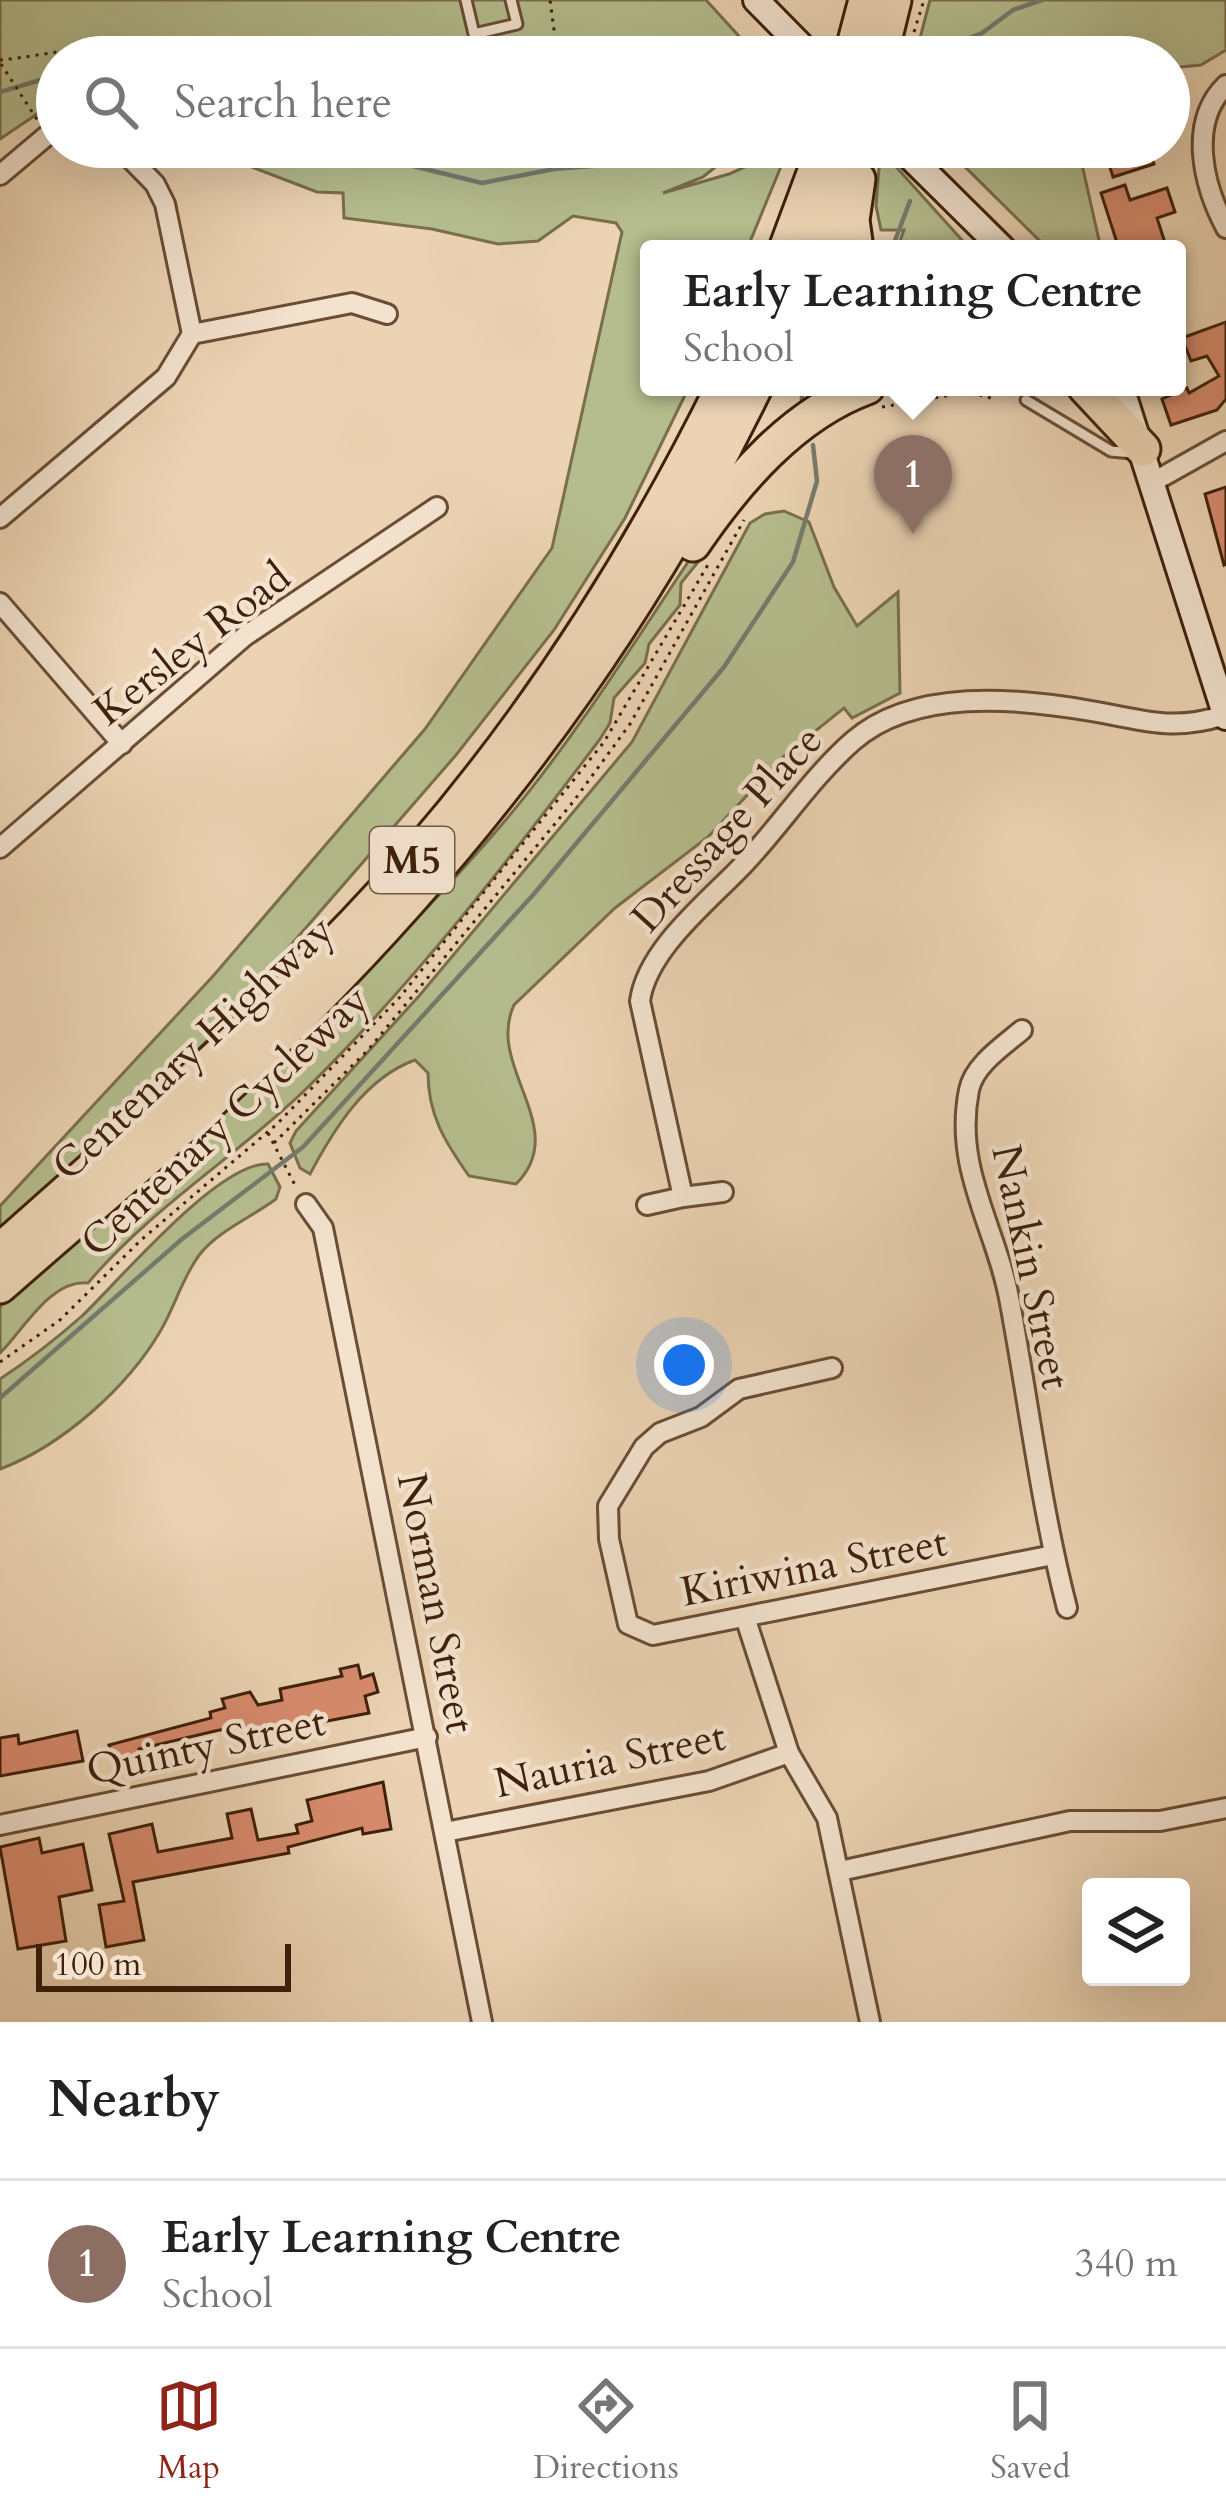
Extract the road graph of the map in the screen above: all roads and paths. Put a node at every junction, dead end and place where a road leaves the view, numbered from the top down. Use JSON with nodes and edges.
{"nodes":[{"id":1,"x":466,"y":0,"type":"edge"},
{"id":2,"x":511,"y":0,"type":"edge"},
{"id":3,"x":550,"y":0,"type":"edge"},
{"id":4,"x":756,"y":0,"type":"edge"},
{"id":5,"x":866,"y":0,"type":"edge"},
{"id":6,"x":895,"y":0,"type":"edge"},
{"id":7,"x":924,"y":0,"type":"edge"},
{"id":8,"x":555,"y":36,"type":"edge"},
{"id":9,"x":791,"y":36,"type":"edge"},
{"id":10,"x":873,"y":36,"type":"edge"},
{"id":11,"x":881,"y":36,"type":"edge"},
{"id":12,"x":889,"y":36,"type":"edge"},
{"id":13,"x":36,"y":57,"type":"edge"},
{"id":14,"x":0,"y":61,"type":"edge"},
{"id":15,"x":1226,"y":85,"type":"edge"},
{"id":16,"x":33,"y":113,"type":"dead end"},
{"id":17,"x":36,"y":145,"type":"edge"},
{"id":18,"x":138,"y":168,"type":"edge"},
{"id":19,"x":816,"y":168,"type":"edge"},
{"id":20,"x":847,"y":168,"type":"edge"},
{"id":21,"x":858,"y":168,"type":"edge"},
{"id":22,"x":921,"y":168,"type":"edge"},
{"id":23,"x":0,"y":175,"type":"edge"},
{"id":24,"x":1226,"y":228,"type":"edge"},
{"id":25,"x":789,"y":240,"type":"edge"},
{"id":26,"x":820,"y":240,"type":"edge"},
{"id":27,"x":855,"y":240,"type":"edge"},
{"id":28,"x":994,"y":240,"type":"edge"},
{"id":29,"x":388,"y":314,"type":"dead end"},
{"id":30,"x":192,"y":334,"type":"junction"},
{"id":31,"x":718,"y":396,"type":"edge"},
{"id":32,"x":750,"y":396,"type":"edge"},
{"id":33,"x":863,"y":396,"type":"edge"},
{"id":34,"x":883,"y":396,"type":"edge"},
{"id":35,"x":933,"y":396,"type":"edge"},
{"id":36,"x":987,"y":396,"type":"edge"},
{"id":37,"x":1093,"y":396,"type":"edge"},
{"id":38,"x":1123,"y":396,"type":"edge"},
{"id":39,"x":920,"y":398,"type":"joint"},
{"id":40,"x":994,"y":399,"type":"dead end"},
{"id":41,"x":1027,"y":400,"type":"dead end"},
{"id":42,"x":1226,"y":441,"type":"edge"},
{"id":43,"x":1143,"y":449,"type":"junction"},
{"id":44,"x":1154,"y":482,"type":"junction"},
{"id":45,"x":437,"y":507,"type":"dead end"},
{"id":46,"x":737,"y":513,"type":"dead end"},
{"id":47,"x":0,"y":518,"type":"edge"},
{"id":48,"x":745,"y":518,"type":"dead end"},
{"id":49,"x":640,"y":597,"type":"junction"},
{"id":50,"x":0,"y":603,"type":"edge"},
{"id":51,"x":1226,"y":716,"type":"edge"},
{"id":52,"x":122,"y":744,"type":"junction"},
{"id":53,"x":0,"y":848,"type":"edge"},
{"id":54,"x":1022,"y":1030,"type":"dead end"},
{"id":55,"x":268,"y":1133,"type":"junction"},
{"id":56,"x":274,"y":1142,"type":"junction"},
{"id":57,"x":294,"y":1184,"type":"dead end"},
{"id":58,"x":723,"y":1192,"type":"dead end"},
{"id":59,"x":683,"y":1198,"type":"junction"},
{"id":60,"x":306,"y":1204,"type":"dead end"},
{"id":61,"x":647,"y":1205,"type":"dead end"},
{"id":62,"x":0,"y":1251,"type":"edge"},
{"id":63,"x":0,"y":1286,"type":"edge"},
{"id":64,"x":0,"y":1362,"type":"edge"},
{"id":65,"x":832,"y":1368,"type":"dead end"},
{"id":66,"x":1053,"y":1555,"type":"junction"},
{"id":67,"x":1066,"y":1608,"type":"dead end"},
{"id":68,"x":745,"y":1617,"type":"junction"},
{"id":69,"x":427,"y":1737,"type":"junction"},
{"id":70,"x":789,"y":1753,"type":"junction"},
{"id":71,"x":1226,"y":1808,"type":"edge"},
{"id":72,"x":0,"y":1825,"type":"edge"},
{"id":73,"x":446,"y":1832,"type":"junction"},
{"id":74,"x":840,"y":1871,"type":"junction"},
{"id":75,"x":482,"y":2022,"type":"edge"},
{"id":76,"x":870,"y":2022,"type":"edge"}],
"edges":[{"from":1,"to":2,"type":"lane"},
{"from":3,"to":8,"type":"path"},
{"from":4,"to":9,"type":"main road"},
{"from":5,"to":10,"type":"highway"},
{"from":6,"to":11,"type":"highway"},
{"from":7,"to":12,"type":"path"},
{"from":13,"to":14,"type":"path"},
{"from":14,"to":16,"type":"path"},
{"from":15,"to":24,"type":"street"},
{"from":17,"to":23,"type":"street"},
{"from":18,"to":30,"type":"street"},
{"from":19,"to":25,"type":"highway"},
{"from":20,"to":26,"type":"highway"},
{"from":21,"to":27,"type":"highway"},
{"from":22,"to":28,"type":"main road"},
{"from":29,"to":30,"type":"street"},
{"from":30,"to":47,"type":"street"},
{"from":31,"to":62,"type":"highway","name":"Centenary Highway","number":"M5"},
{"from":32,"to":49,"type":"highway","name":"Centenary Highway","number":"M5"},
{"from":33,"to":49,"type":"highway"},
{"from":34,"to":39,"type":"path"},
{"from":35,"to":39,"type":"path"},
{"from":36,"to":40,"type":"path"},
{"from":37,"to":43,"type":"highway"},
{"from":38,"to":43,"type":"main road"},
{"from":41,"to":43,"type":"lane"},
{"from":42,"to":44,"type":"street"},
{"from":43,"to":44,"type":"main road"},
{"from":44,"to":51,"type":"main road"},
{"from":45,"to":52,"type":"street","name":"Kersley Road"},
{"from":46,"to":55,"type":"path","name":"Centenary Cycleway"},
{"from":48,"to":56,"type":"path"},
{"from":49,"to":63,"type":"highway","name":"Centenary Highway","number":"M5"},
{"from":50,"to":52,"type":"street"},
{"from":51,"to":59,"type":"street","name":"Dressage Place"},
{"from":52,"to":53,"type":"street","name":"Kersley Road"},
{"from":54,"to":66,"type":"street","name":"Nankin Street"},
{"from":55,"to":56,"type":"path","name":"Centenary Cycleway"},
{"from":55,"to":64,"type":"path","name":"Centenary Cycleway"},
{"from":56,"to":57,"type":"path","name":"Centenary Cycleway"},
{"from":58,"to":59,"type":"street"},
{"from":59,"to":61,"type":"street"},
{"from":60,"to":69,"type":"street","name":"Norman Street"},
{"from":65,"to":68,"type":"street","name":"Kiriwina Street"},
{"from":66,"to":67,"type":"street","name":"Nankin Street"},
{"from":66,"to":68,"type":"street","name":"Kiriwina Street"},
{"from":68,"to":70,"type":"street"},
{"from":69,"to":72,"type":"street","name":"Quinty Street"},
{"from":69,"to":73,"type":"street","name":"Norman Street"},
{"from":70,"to":73,"type":"street","name":"Nauria Street"},
{"from":70,"to":74,"type":"street"},
{"from":71,"to":74,"type":"street"},
{"from":73,"to":75,"type":"street","name":"Norman Street"},
{"from":74,"to":76,"type":"street"}]}
